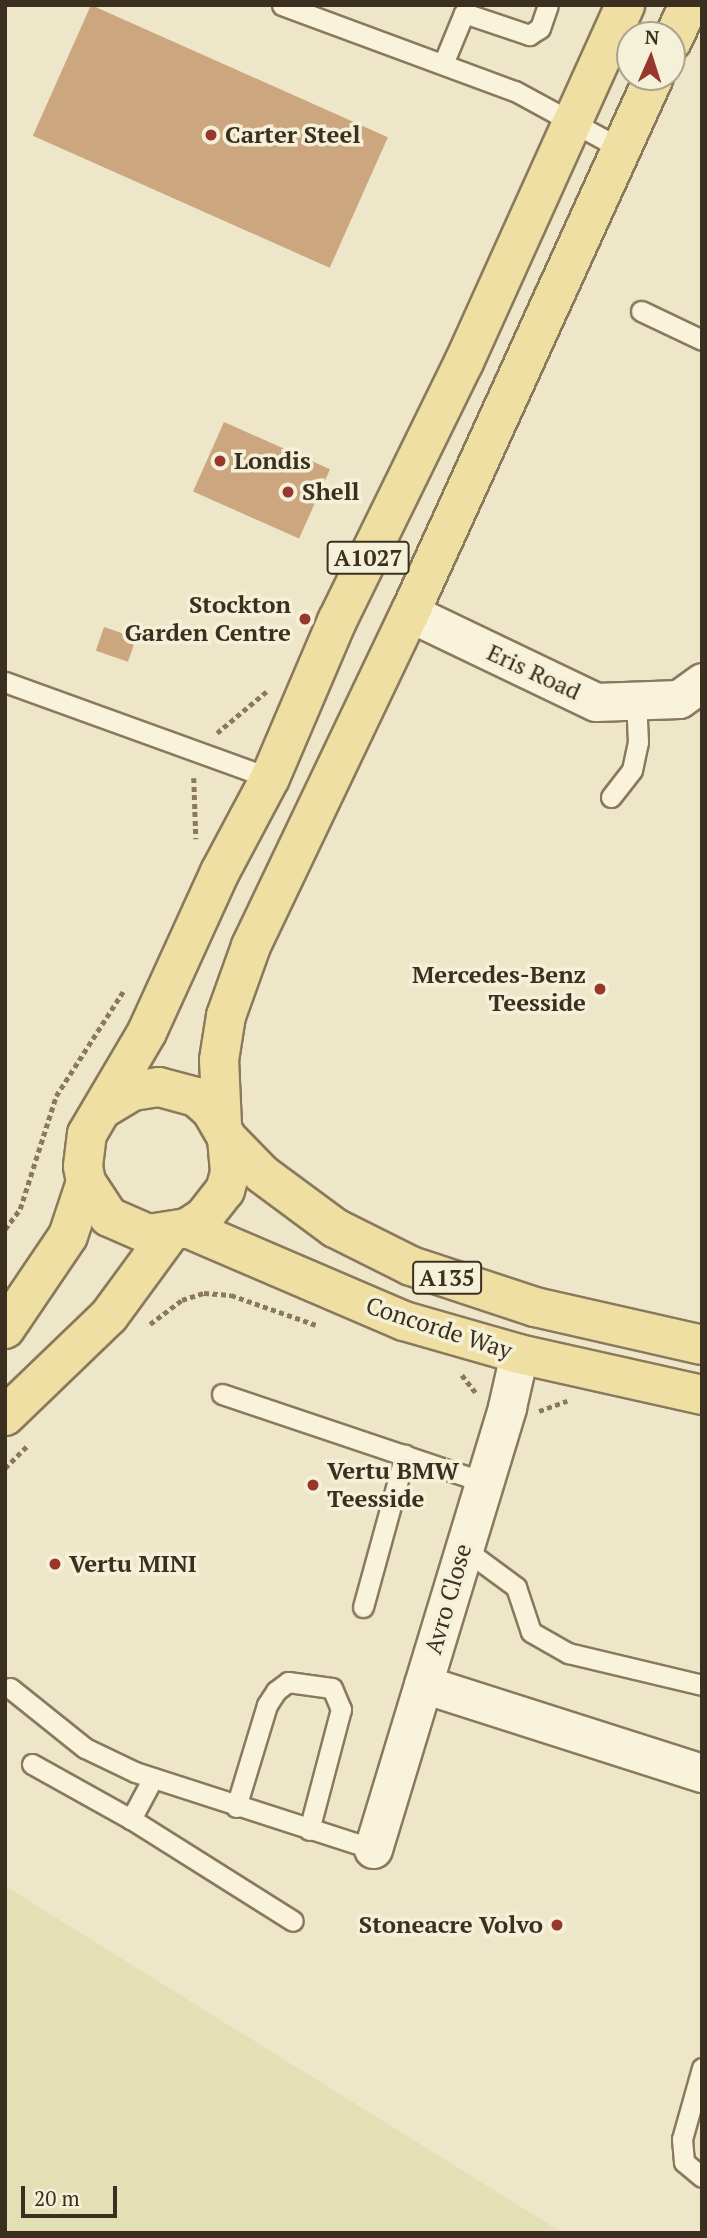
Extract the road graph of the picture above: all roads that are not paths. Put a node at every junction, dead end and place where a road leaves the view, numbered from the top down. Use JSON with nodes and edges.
{"nodes":[{"id":1,"x":282,"y":5,"type":"edge"},
{"id":2,"x":548,"y":5,"type":"edge"},
{"id":3,"x":625,"y":5,"type":"edge"},
{"id":4,"x":689,"y":5,"type":"edge"},
{"id":5,"x":681,"y":21,"type":"edge"},
{"id":6,"x":443,"y":64,"type":"junction"},
{"id":7,"x":647,"y":91,"type":"edge"},
{"id":8,"x":568,"y":124,"type":"junction"},
{"id":9,"x":620,"y":148,"type":"junction"},
{"id":10,"x":641,"y":311,"type":"dead end"},
{"id":11,"x":702,"y":340,"type":"edge"},
{"id":12,"x":410,"y":613,"type":"junction"},
{"id":13,"x":5,"y":682,"type":"edge"},
{"id":14,"x":702,"y":682,"type":"edge"},
{"id":15,"x":636,"y":700,"type":"junction"},
{"id":16,"x":270,"y":778,"type":"junction"},
{"id":17,"x":611,"y":797,"type":"dead end"},
{"id":18,"x":106,"y":1107,"type":"junction"},
{"id":19,"x":225,"y":1132,"type":"junction"},
{"id":20,"x":86,"y":1182,"type":"junction"},
{"id":21,"x":178,"y":1231,"type":"junction"},
{"id":22,"x":5,"y":1329,"type":"edge"},
{"id":23,"x":702,"y":1345,"type":"edge"},
{"id":24,"x":519,"y":1354,"type":"junction"},
{"id":25,"x":222,"y":1394,"type":"dead end"},
{"id":26,"x":702,"y":1395,"type":"edge"},
{"id":27,"x":19,"y":1428,"type":"edge"},
{"id":28,"x":405,"y":1455,"type":"junction"},
{"id":29,"x":483,"y":1482,"type":"junction"},
{"id":30,"x":463,"y":1548,"type":"junction"},
{"id":31,"x":363,"y":1607,"type":"dead end"},
{"id":32,"x":423,"y":1684,"type":"junction"},
{"id":33,"x":702,"y":1685,"type":"edge"},
{"id":34,"x":10,"y":1688,"type":"dead end"},
{"id":35,"x":32,"y":1763,"type":"dead end"},
{"id":36,"x":702,"y":1773,"type":"edge"},
{"id":37,"x":153,"y":1778,"type":"junction"},
{"id":38,"x":236,"y":1807,"type":"junction"},
{"id":39,"x":131,"y":1819,"type":"junction"},
{"id":40,"x":309,"y":1830,"type":"junction"},
{"id":41,"x":373,"y":1849,"type":"joint"},
{"id":42,"x":293,"y":1921,"type":"dead end"},
{"id":43,"x":702,"y":2068,"type":"edge"},
{"id":44,"x":702,"y":2177,"type":"edge"}],
"edges":[{"from":1,"to":6,"type":"lane"},
{"from":2,"to":6,"type":"lane"},
{"from":3,"to":8,"type":"main road","number":"A1027"},
{"from":4,"to":5,"type":"main road"},
{"from":6,"to":8,"type":"lane"},
{"from":7,"to":9,"type":"main road","number":"A1027"},
{"from":8,"to":9,"type":"lane"},
{"from":8,"to":16,"type":"main road","number":"A1027"},
{"from":9,"to":12,"type":"main road","number":"A1027"},
{"from":10,"to":11,"type":"lane"},
{"from":12,"to":15,"type":"street","name":"Eris Road"},
{"from":12,"to":19,"type":"main road","number":"A1027"},
{"from":13,"to":16,"type":"lane"},
{"from":14,"to":15,"type":"street","name":"Eris Road"},
{"from":15,"to":17,"type":"lane"},
{"from":16,"to":18,"type":"main road","number":"A1027"},
{"from":18,"to":19,"type":"main road"},
{"from":18,"to":20,"type":"main road"},
{"from":19,"to":21,"type":"main road"},
{"from":19,"to":23,"type":"main road","name":"Concorde Way","number":"A135"},
{"from":20,"to":21,"type":"main road"},
{"from":20,"to":22,"type":"main road"},
{"from":21,"to":24,"type":"main road","name":"Concorde Way","number":"A135"},
{"from":21,"to":27,"type":"main road"},
{"from":24,"to":26,"type":"main road","name":"Concorde Way","number":"A135"},
{"from":24,"to":29,"type":"street","name":"Avro Close"},
{"from":25,"to":28,"type":"lane"},
{"from":28,"to":29,"type":"lane"},
{"from":28,"to":31,"type":"lane"},
{"from":29,"to":30,"type":"street","name":"Avro Close"},
{"from":30,"to":32,"type":"street","name":"Avro Close"},
{"from":30,"to":33,"type":"lane"},
{"from":32,"to":36,"type":"street","name":"Avro Close"},
{"from":32,"to":41,"type":"street","name":"Avro Close"},
{"from":34,"to":37,"type":"lane"},
{"from":35,"to":39,"type":"lane"},
{"from":37,"to":38,"type":"lane"},
{"from":37,"to":39,"type":"lane"},
{"from":38,"to":40,"type":"lane"},
{"from":38,"to":40,"type":"lane"},
{"from":39,"to":42,"type":"lane"},
{"from":40,"to":41,"type":"lane"},
{"from":43,"to":44,"type":"lane"}]}
